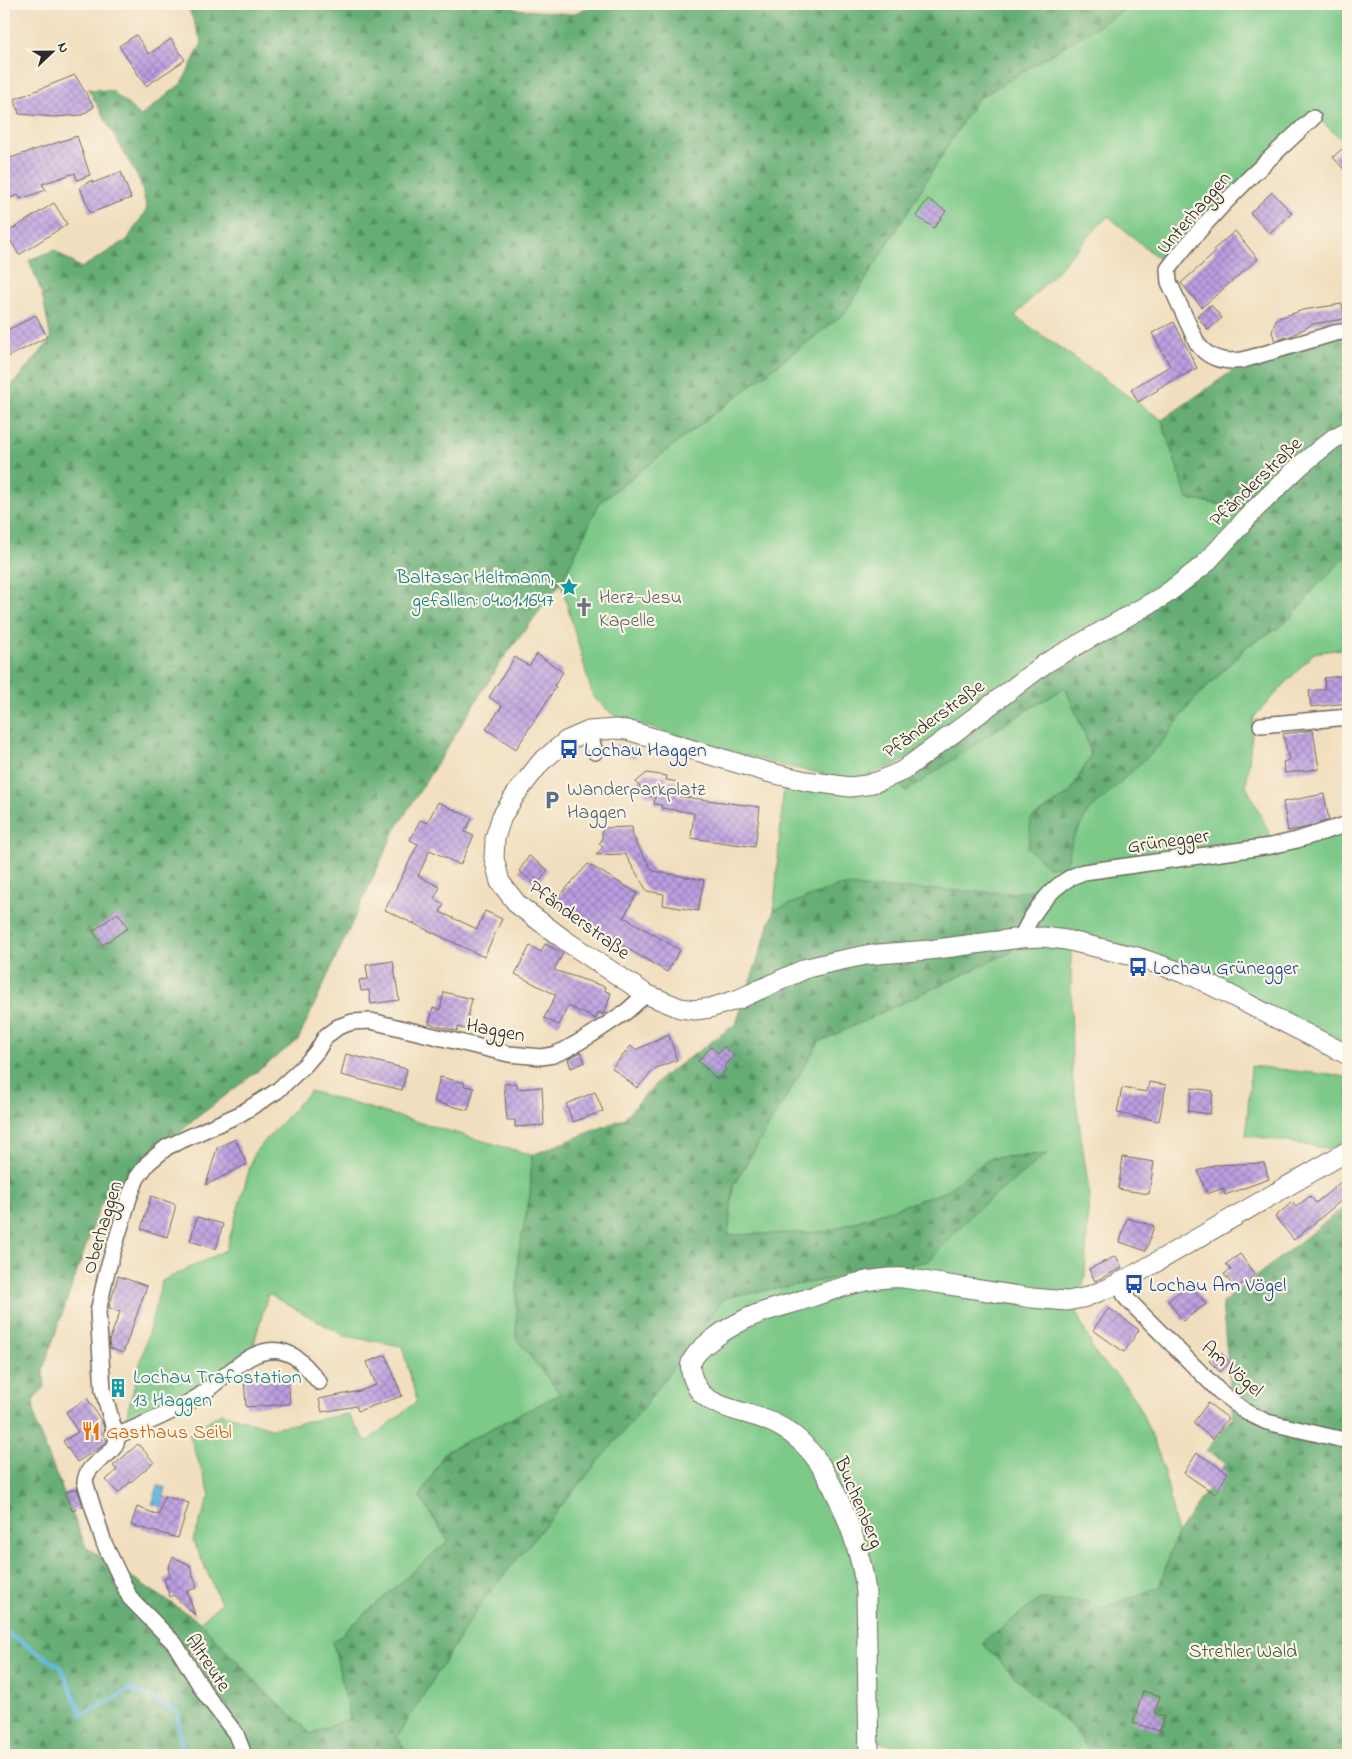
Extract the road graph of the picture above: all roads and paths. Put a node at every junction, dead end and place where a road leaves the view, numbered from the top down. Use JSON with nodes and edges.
{"nodes":[{"id":1,"x":1313,"y":118,"type":"dead end"},
{"id":2,"x":1348,"y":331,"type":"edge"},
{"id":3,"x":1348,"y":431,"type":"edge"},
{"id":4,"x":1348,"y":717,"type":"edge"},
{"id":5,"x":1261,"y":725,"type":"dead end"},
{"id":6,"x":589,"y":730,"type":"junction"},
{"id":7,"x":595,"y":752,"type":"dead end"},
{"id":8,"x":1348,"y":824,"type":"edge"},
{"id":9,"x":1021,"y":938,"type":"junction"},
{"id":10,"x":646,"y":994,"type":"junction"},
{"id":11,"x":326,"y":1036,"type":"joint"},
{"id":12,"x":1348,"y":1055,"type":"edge"},
{"id":13,"x":1348,"y":1152,"type":"edge"},
{"id":14,"x":1118,"y":1283,"type":"junction"},
{"id":15,"x":319,"y":1382,"type":"dead end"},
{"id":16,"x":116,"y":1436,"type":"junction"},
{"id":17,"x":1348,"y":1441,"type":"edge"},
{"id":18,"x":244,"y":1755,"type":"edge"},
{"id":19,"x":869,"y":1755,"type":"edge"}],
"edges":[{"from":1,"to":2,"type":"street","name":"Unterhaggen"},
{"from":3,"to":6,"type":"street","name":"Pfänderstraße"},
{"from":4,"to":5,"type":"street"},
{"from":6,"to":7,"type":"street"},
{"from":6,"to":10,"type":"street","name":"Pfänderstraße"},
{"from":8,"to":9,"type":"street","name":"Grünegger"},
{"from":9,"to":10,"type":"street","name":"Pfänderstraße"},
{"from":9,"to":12,"type":"street","name":"Pfänderstraße"},
{"from":10,"to":11,"type":"street","name":"Haggen"},
{"from":11,"to":16,"type":"street","name":"Oberhaggen"},
{"from":13,"to":14,"type":"street"},
{"from":14,"to":17,"type":"street","name":"Am Vögel"},
{"from":14,"to":19,"type":"street","name":"Buchenberg"},
{"from":15,"to":16,"type":"street"},
{"from":16,"to":18,"type":"street","name":"Altreute"}]}
